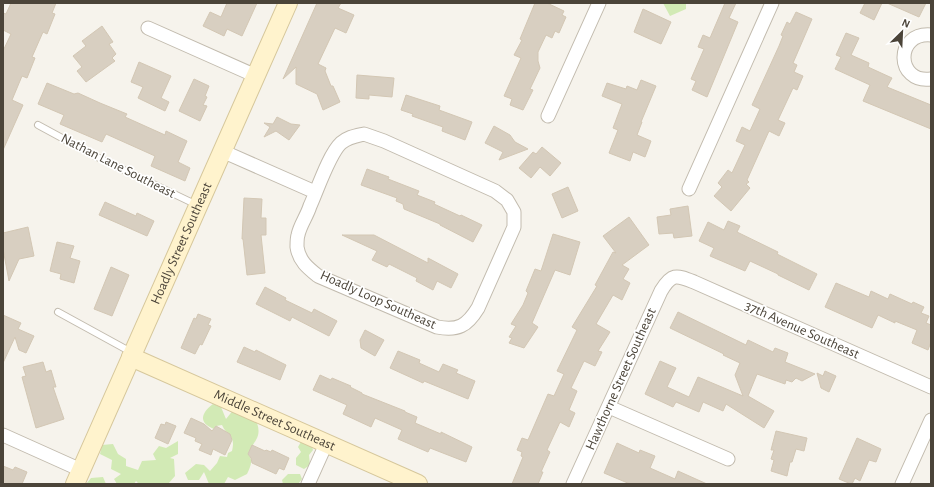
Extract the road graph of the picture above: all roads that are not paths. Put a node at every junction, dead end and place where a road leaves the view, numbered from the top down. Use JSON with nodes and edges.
{"nodes":[{"id":1,"x":288,"y":3,"type":"edge"},
{"id":2,"x":599,"y":3,"type":"edge"},
{"id":3,"x":772,"y":3,"type":"edge"},
{"id":4,"x":148,"y":28,"type":"dead end"},
{"id":5,"x":931,"y":35,"type":"edge"},
{"id":6,"x":256,"y":76,"type":"junction"},
{"id":7,"x":931,"y":79,"type":"edge"},
{"id":8,"x":548,"y":116,"type":"dead end"},
{"id":9,"x":38,"y":125,"type":"dead end"},
{"id":10,"x":222,"y":151,"type":"junction"},
{"id":11,"x":689,"y":189,"type":"dead end"},
{"id":12,"x":315,"y":192,"type":"junction"},
{"id":13,"x":198,"y":205,"type":"junction"},
{"id":14,"x":672,"y":277,"type":"joint"},
{"id":15,"x":58,"y":312,"type":"dead end"},
{"id":16,"x":132,"y":355,"type":"junction"},
{"id":17,"x":931,"y":387,"type":"edge"},
{"id":18,"x":609,"y":407,"type":"junction"},
{"id":19,"x":931,"y":420,"type":"edge"},
{"id":20,"x":3,"y":435,"type":"edge"},
{"id":21,"x":326,"y":444,"type":"junction"},
{"id":22,"x":728,"y":458,"type":"dead end"},
{"id":23,"x":78,"y":477,"type":"edge"},
{"id":24,"x":308,"y":484,"type":"edge"},
{"id":25,"x":418,"y":484,"type":"edge"},
{"id":26,"x":574,"y":484,"type":"edge"},
{"id":27,"x":902,"y":484,"type":"edge"}],
"edges":[{"from":1,"to":6,"type":"street","name":"Hoadly Street Southeast"},
{"from":2,"to":8,"type":"street"},
{"from":3,"to":11,"type":"street"},
{"from":4,"to":6,"type":"street"},
{"from":5,"to":7,"type":"street"},
{"from":6,"to":10,"type":"street","name":"Hoadly Street Southeast"},
{"from":9,"to":13,"type":"lane","name":"Nathan Lane Southeast"},
{"from":10,"to":12,"type":"street"},
{"from":10,"to":13,"type":"street","name":"Hoadly Street Southeast"},
{"from":12,"to":12,"type":"street","name":"Hoadly Loop Southeast"},
{"from":13,"to":16,"type":"street","name":"Hoadly Street Southeast"},
{"from":14,"to":17,"type":"street","name":"37th Avenue Southeast"},
{"from":14,"to":18,"type":"street","name":"Hawthorne Street Southeast"},
{"from":15,"to":16,"type":"lane"},
{"from":16,"to":21,"type":"street","name":"Middle Street Southeast"},
{"from":16,"to":23,"type":"street","name":"Hoadly Street Southeast"},
{"from":18,"to":22,"type":"street"},
{"from":18,"to":26,"type":"street","name":"Hawthorne Street Southeast"},
{"from":19,"to":27,"type":"street"},
{"from":20,"to":23,"type":"street"},
{"from":21,"to":24,"type":"street"},
{"from":21,"to":25,"type":"street","name":"Middle Street Southeast"}]}
